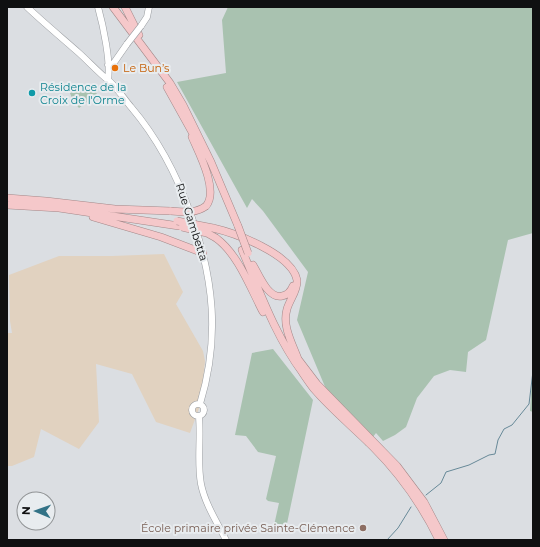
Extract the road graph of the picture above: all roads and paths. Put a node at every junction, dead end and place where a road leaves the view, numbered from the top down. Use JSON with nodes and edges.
{"nodes":[{"id":1,"x":27,"y":7,"type":"edge"},
{"id":2,"x":98,"y":7,"type":"edge"},
{"id":3,"x":108,"y":7,"type":"edge"},
{"id":4,"x":113,"y":7,"type":"edge"},
{"id":5,"x":125,"y":7,"type":"edge"},
{"id":6,"x":150,"y":7,"type":"edge"},
{"id":7,"x":149,"y":55,"type":"junction"},
{"id":8,"x":108,"y":65,"type":"junction"},
{"id":9,"x":109,"y":82,"type":"junction"},
{"id":10,"x":177,"y":104,"type":"junction"},
{"id":11,"x":7,"y":198,"type":"edge"},
{"id":12,"x":30,"y":202,"type":"junction"},
{"id":13,"x":7,"y":205,"type":"edge"},
{"id":14,"x":40,"y":206,"type":"junction"},
{"id":15,"x":93,"y":207,"type":"junction"},
{"id":16,"x":179,"y":225,"type":"junction"},
{"id":17,"x":235,"y":225,"type":"junction"},
{"id":18,"x":214,"y":232,"type":"junction"},
{"id":19,"x":245,"y":251,"type":"junction"},
{"id":20,"x":203,"y":253,"type":"junction"},
{"id":21,"x":253,"y":265,"type":"junction"},
{"id":22,"x":280,"y":337,"type":"junction"},
{"id":23,"x":298,"y":359,"type":"junction"},
{"id":24,"x":200,"y":404,"type":"junction"},
{"id":25,"x":199,"y":417,"type":"junction"},
{"id":26,"x":374,"y":445,"type":"junction"},
{"id":27,"x":226,"y":540,"type":"edge"},
{"id":28,"x":439,"y":540,"type":"edge"},
{"id":29,"x":444,"y":540,"type":"edge"}],
"edges":[{"from":1,"to":9,"type":"main road","name":"Rue Gambetta"},
{"from":2,"to":8,"type":"main road"},
{"from":3,"to":10,"type":"highway"},
{"from":4,"to":7,"type":"highway"},
{"from":5,"to":7,"type":"highway"},
{"from":6,"to":8,"type":"main road","bridge":true},
{"from":7,"to":17,"type":"highway"},
{"from":8,"to":9,"type":"main road"},
{"from":9,"to":20,"type":"main road","name":"Rue Gambetta"},
{"from":10,"to":15,"type":"highway","bridge":true},
{"from":10,"to":17,"type":"highway"},
{"from":11,"to":12,"type":"highway"},
{"from":12,"to":13,"type":"highway"},
{"from":12,"to":14,"type":"highway"},
{"from":12,"to":15,"type":"highway"},
{"from":14,"to":16,"type":"highway"},
{"from":14,"to":20,"type":"highway"},
{"from":15,"to":16,"type":"highway"},
{"from":16,"to":18,"type":"highway","bridge":true},
{"from":17,"to":19,"type":"highway","bridge":true},
{"from":18,"to":21,"type":"highway"},
{"from":18,"to":22,"type":"highway"},
{"from":18,"to":23,"type":"highway"},
{"from":19,"to":21,"type":"highway"},
{"from":19,"to":22,"type":"highway"},
{"from":20,"to":24,"type":"main road","name":"Rue Gambetta"},
{"from":21,"to":23,"type":"highway"},
{"from":22,"to":26,"type":"highway"},
{"from":23,"to":26,"type":"highway"},
{"from":24,"to":25,"type":"main road"},
{"from":24,"to":25,"type":"main road"},
{"from":25,"to":27,"type":"main road"},
{"from":26,"to":28,"type":"highway"},
{"from":26,"to":29,"type":"highway"}]}
